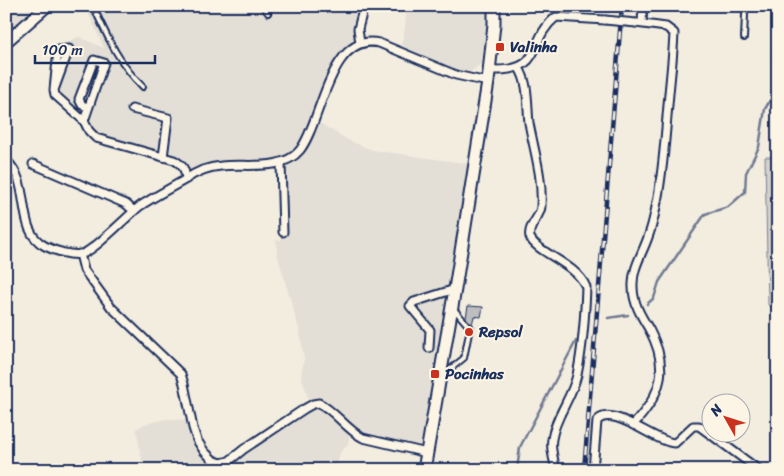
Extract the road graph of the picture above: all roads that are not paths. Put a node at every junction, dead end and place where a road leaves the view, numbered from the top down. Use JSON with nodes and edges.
{"nodes":[{"id":1,"x":47,"y":6,"type":"edge"},
{"id":2,"x":93,"y":6,"type":"edge"},
{"id":3,"x":263,"y":6,"type":"edge"},
{"id":4,"x":364,"y":6,"type":"edge"},
{"id":5,"x":494,"y":6,"type":"edge"},
{"id":6,"x":643,"y":6,"type":"edge"},
{"id":7,"x":744,"y":6,"type":"edge"},
{"id":8,"x":268,"y":13,"type":"dead end"},
{"id":9,"x":639,"y":23,"type":"junction"},
{"id":10,"x":744,"y":38,"type":"dead end"},
{"id":11,"x":6,"y":42,"type":"edge"},
{"id":12,"x":360,"y":43,"type":"junction"},
{"id":13,"x":519,"y":68,"type":"junction"},
{"id":14,"x":489,"y":76,"type":"junction"},
{"id":15,"x":143,"y":87,"type":"dead end"},
{"id":16,"x":54,"y":90,"type":"junction"},
{"id":17,"x":88,"y":107,"type":"junction"},
{"id":18,"x":132,"y":109,"type":"dead end"},
{"id":19,"x":84,"y":120,"type":"junction"},
{"id":20,"x":163,"y":157,"type":"junction"},
{"id":21,"x":6,"y":160,"type":"edge"},
{"id":22,"x":281,"y":162,"type":"junction"},
{"id":23,"x":34,"y":164,"type":"dead end"},
{"id":24,"x":186,"y":178,"type":"junction"},
{"id":25,"x":134,"y":211,"type":"junction"},
{"id":26,"x":283,"y":232,"type":"dead end"},
{"id":27,"x":80,"y":254,"type":"junction"},
{"id":28,"x":456,"y":289,"type":"junction"},
{"id":29,"x":453,"y":306,"type":"junction"},
{"id":30,"x":429,"y":348,"type":"dead end"},
{"id":31,"x":441,"y":377,"type":"junction"},
{"id":32,"x":633,"y":424,"type":"junction"},
{"id":33,"x":427,"y":453,"type":"junction"},
{"id":34,"x":424,"y":470,"type":"edge"},
{"id":35,"x":556,"y":470,"type":"edge"},
{"id":36,"x":593,"y":470,"type":"edge"},
{"id":37,"x":759,"y":470,"type":"edge"}],
"edges":[{"from":1,"to":11,"type":"street"},
{"from":2,"to":15,"type":"lane"},
{"from":3,"to":8,"type":"lane"},
{"from":4,"to":12,"type":"street"},
{"from":5,"to":14,"type":"main road"},
{"from":6,"to":9,"type":"street"},
{"from":7,"to":10,"type":"lane"},
{"from":9,"to":13,"type":"street","bridge":true},
{"from":9,"to":32,"type":"street"},
{"from":12,"to":14,"type":"street"},
{"from":12,"to":22,"type":"street"},
{"from":13,"to":14,"type":"street"},
{"from":13,"to":35,"type":"street"},
{"from":14,"to":28,"type":"main road"},
{"from":16,"to":16,"type":"street"},
{"from":16,"to":19,"type":"street"},
{"from":17,"to":17,"type":"street"},
{"from":17,"to":19,"type":"street"},
{"from":18,"to":20,"type":"street"},
{"from":19,"to":20,"type":"street"},
{"from":20,"to":24,"type":"street"},
{"from":21,"to":27,"type":"street"},
{"from":22,"to":24,"type":"street"},
{"from":22,"to":26,"type":"street"},
{"from":23,"to":25,"type":"street"},
{"from":24,"to":25,"type":"street"},
{"from":25,"to":27,"type":"street"},
{"from":27,"to":33,"type":"street"},
{"from":28,"to":29,"type":"main road"},
{"from":28,"to":30,"type":"street"},
{"from":29,"to":31,"type":"main road"},
{"from":29,"to":31,"type":"lane"},
{"from":31,"to":33,"type":"main road"},
{"from":32,"to":36,"type":"street"},
{"from":32,"to":37,"type":"street"},
{"from":33,"to":34,"type":"main road"}]}
